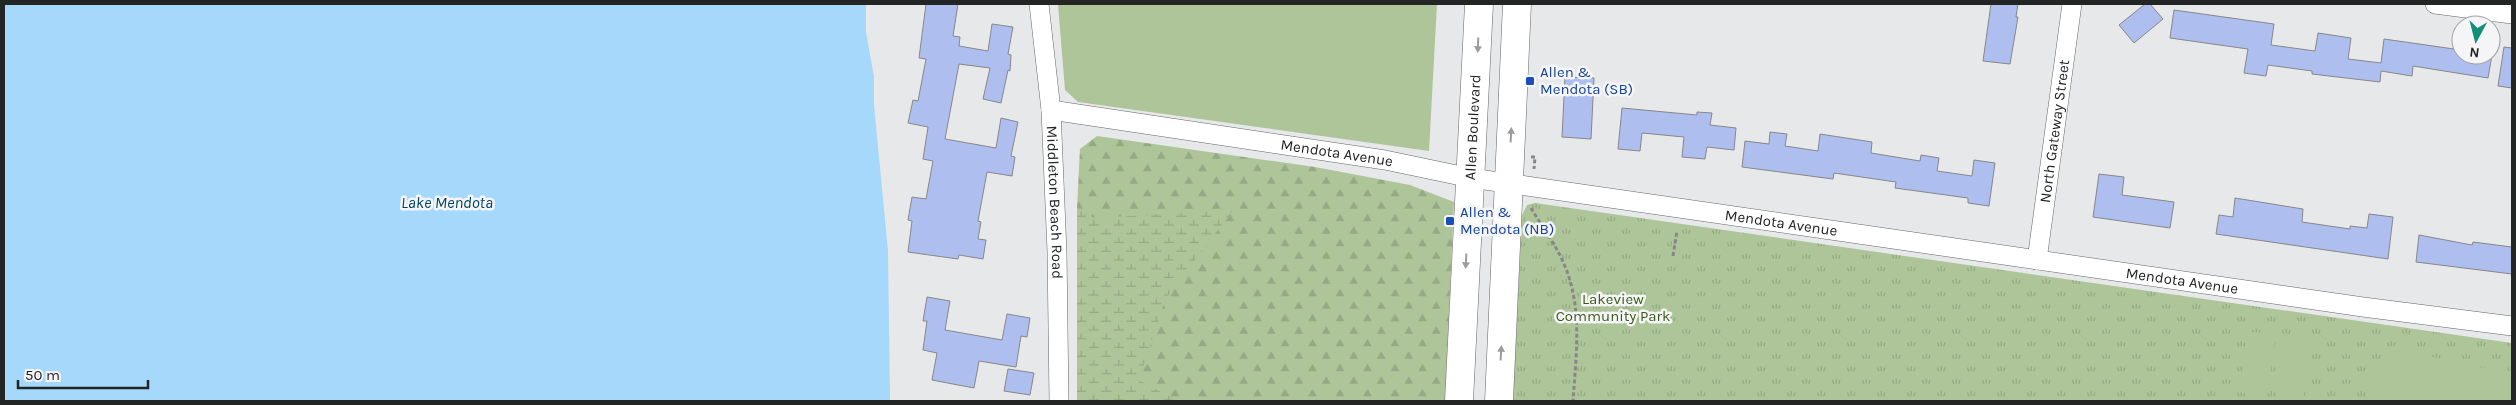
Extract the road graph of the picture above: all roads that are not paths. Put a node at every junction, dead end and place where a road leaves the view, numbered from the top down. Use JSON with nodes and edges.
{"nodes":[{"id":1,"x":1039,"y":4,"type":"edge"},
{"id":2,"x":1480,"y":4,"type":"edge"},
{"id":3,"x":1517,"y":4,"type":"edge"},
{"id":4,"x":2072,"y":4,"type":"edge"},
{"id":5,"x":2435,"y":4,"type":"edge"},
{"id":6,"x":2512,"y":14,"type":"edge"},
{"id":7,"x":1052,"y":110,"type":"junction"},
{"id":8,"x":1471,"y":178,"type":"junction"},
{"id":9,"x":1509,"y":183,"type":"junction"},
{"id":10,"x":2037,"y":260,"type":"junction"},
{"id":11,"x":2512,"y":326,"type":"edge"},
{"id":12,"x":1058,"y":401,"type":"edge"},
{"id":13,"x":1459,"y":401,"type":"edge"},
{"id":14,"x":1499,"y":401,"type":"edge"}],
"edges":[{"from":1,"to":7,"type":"street","name":"Middleton Beach Road"},
{"from":2,"to":8,"type":"main road","name":"Allen Boulevard","one_way":true},
{"from":9,"to":3,"type":"main road","one_way":true},
{"from":4,"to":10,"type":"street","name":"North Gateway Street"},
{"from":5,"to":6,"type":"street"},
{"from":7,"to":8,"type":"street","name":"Mendota Avenue"},
{"from":7,"to":12,"type":"street","name":"Middleton Beach Road"},
{"from":8,"to":9,"type":"street","name":"Mendota Avenue"},
{"from":8,"to":13,"type":"main road","name":"Allen Boulevard","one_way":true},
{"from":9,"to":10,"type":"street","name":"Mendota Avenue"},
{"from":14,"to":9,"type":"main road","one_way":true},
{"from":10,"to":11,"type":"street","name":"Mendota Avenue"}]}
